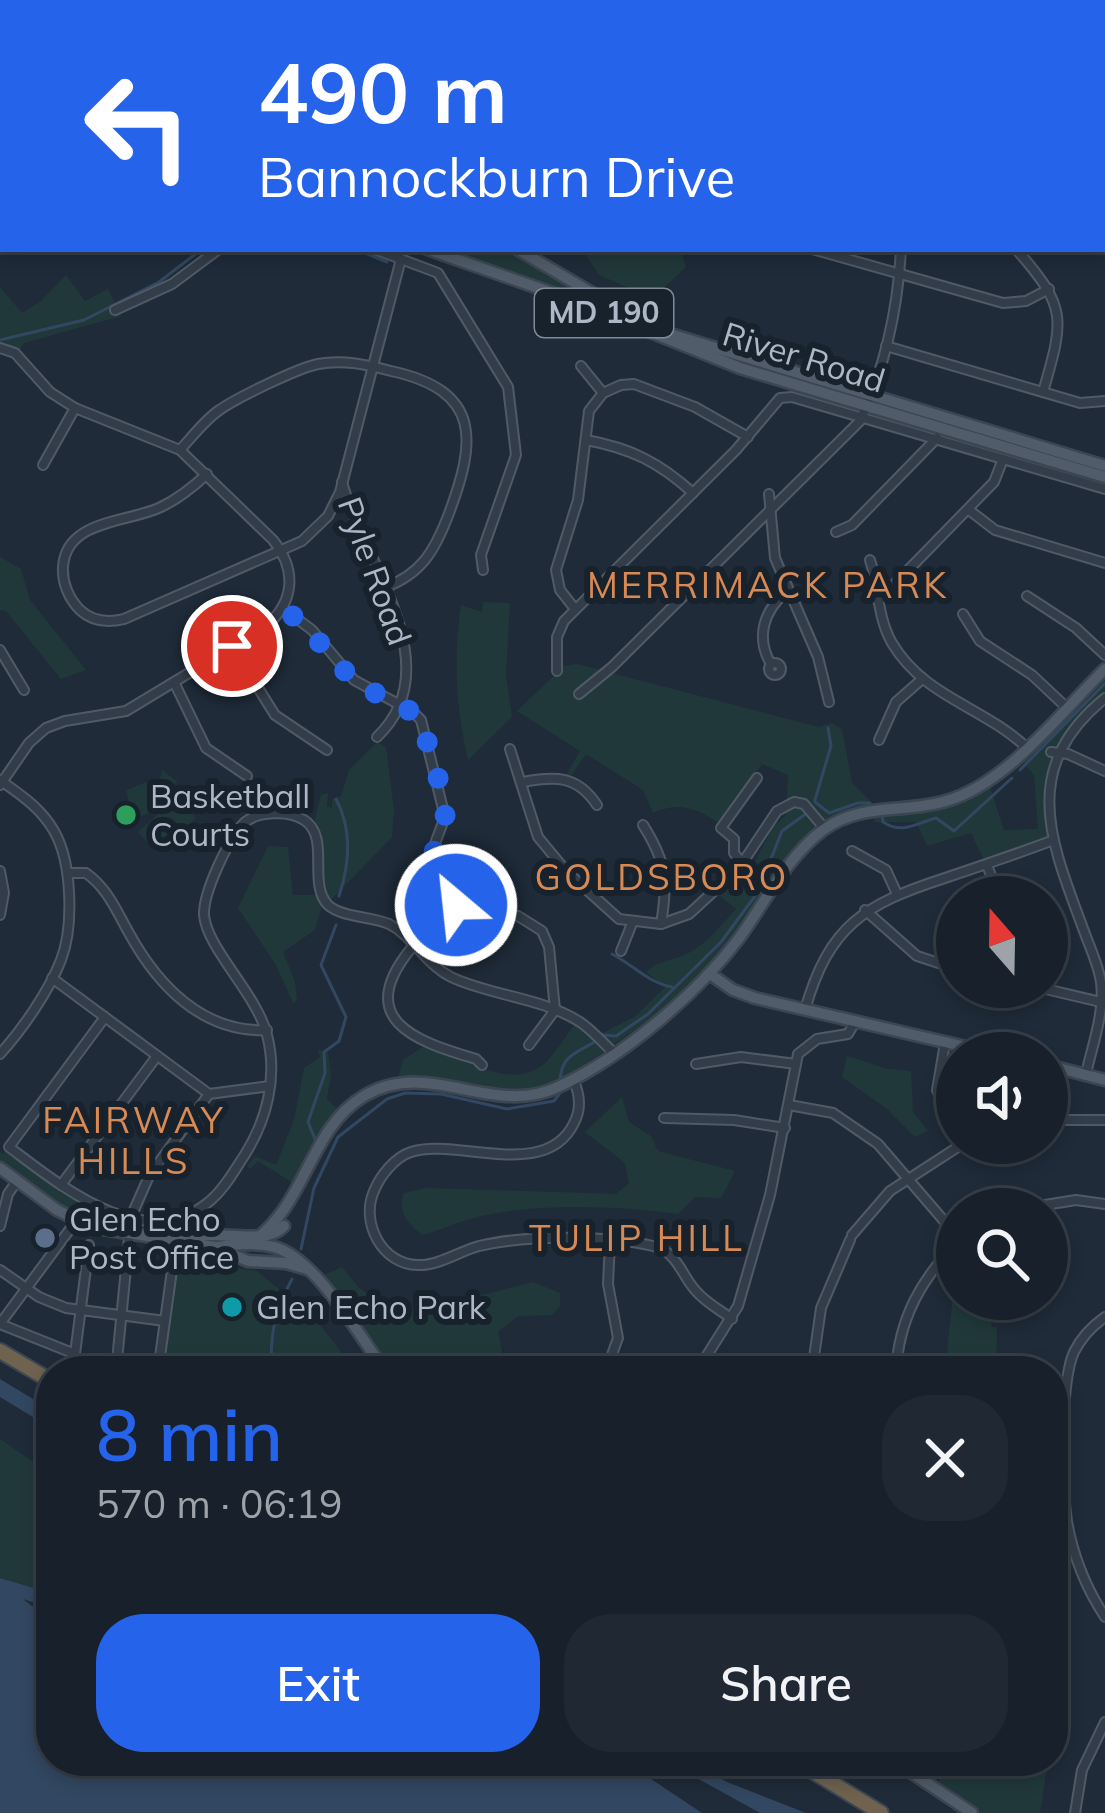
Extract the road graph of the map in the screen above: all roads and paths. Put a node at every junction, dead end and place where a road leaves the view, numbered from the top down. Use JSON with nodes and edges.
{"nodes":[{"id":1,"x":215,"y":252,"type":"edge"},
{"id":2,"x":381,"y":252,"type":"edge"},
{"id":3,"x":436,"y":252,"type":"edge"},
{"id":4,"x":523,"y":252,"type":"edge"},
{"id":5,"x":825,"y":252,"type":"edge"},
{"id":6,"x":901,"y":252,"type":"edge"},
{"id":7,"x":1018,"y":252,"type":"edge"},
{"id":8,"x":401,"y":260,"type":"junction"},
{"id":9,"x":899,"y":275,"type":"junction"},
{"id":10,"x":1049,"y":289,"type":"junction"},
{"id":11,"x":115,"y":310,"type":"dead end"},
{"id":12,"x":886,"y":346,"type":"junction"},
{"id":13,"x":0,"y":348,"type":"edge"},
{"id":14,"x":372,"y":366,"type":"junction"},
{"id":15,"x":581,"y":366,"type":"dead end"},
{"id":16,"x":1043,"y":392,"type":"junction"},
{"id":17,"x":603,"y":393,"type":"junction"},
{"id":18,"x":1105,"y":401,"type":"edge"},
{"id":19,"x":867,"y":405,"type":"junction"},
{"id":20,"x":75,"y":408,"type":"junction"},
{"id":21,"x":748,"y":436,"type":"junction"},
{"id":22,"x":937,"y":438,"type":"junction"},
{"id":23,"x":586,"y":440,"type":"junction"},
{"id":24,"x":180,"y":450,"type":"junction"},
{"id":25,"x":1003,"y":459,"type":"junction"},
{"id":26,"x":44,"y":465,"type":"dead end"},
{"id":27,"x":1105,"y":466,"type":"edge"},
{"id":28,"x":207,"y":474,"type":"junction"},
{"id":29,"x":1105,"y":477,"type":"edge"},
{"id":30,"x":342,"y":480,"type":"junction"},
{"id":31,"x":1105,"y":489,"type":"edge"},
{"id":32,"x":693,"y":493,"type":"junction"},
{"id":33,"x":769,"y":494,"type":"dead end"},
{"id":34,"x":772,"y":508,"type":"junction"},
{"id":35,"x":968,"y":510,"type":"junction"},
{"id":36,"x":836,"y":532,"type":"dead end"},
{"id":37,"x":281,"y":550,"type":"junction"},
{"id":38,"x":870,"y":560,"type":"dead end"},
{"id":39,"x":1105,"y":563,"type":"edge"},
{"id":40,"x":483,"y":570,"type":"dead end"},
{"id":41,"x":384,"y":588,"type":"junction"},
{"id":42,"x":788,"y":591,"type":"junction"},
{"id":43,"x":1027,"y":596,"type":"dead end"},
{"id":44,"x":878,"y":601,"type":"junction"},
{"id":45,"x":283,"y":609,"type":"junction"},
{"id":46,"x":575,"y":609,"type":"junction"},
{"id":47,"x":963,"y":614,"type":"dead end"},
{"id":48,"x":232,"y":646,"type":"junction"},
{"id":49,"x":0,"y":650,"type":"edge"},
{"id":50,"x":1105,"y":656,"type":"edge"},
{"id":51,"x":771,"y":664,"type":"dead end"},
{"id":52,"x":1105,"y":668,"type":"edge"},
{"id":53,"x":557,"y":671,"type":"dead end"},
{"id":54,"x":922,"y":680,"type":"junction"},
{"id":55,"x":174,"y":682,"type":"junction"},
{"id":56,"x":24,"y":690,"type":"dead end"},
{"id":57,"x":579,"y":694,"type":"dead end"},
{"id":58,"x":1105,"y":698,"type":"edge"},
{"id":59,"x":829,"y":702,"type":"dead end"},
{"id":60,"x":401,"y":706,"type":"junction"},
{"id":61,"x":1066,"y":707,"type":"junction"},
{"id":62,"x":377,"y":737,"type":"dead end"},
{"id":63,"x":879,"y":740,"type":"dead end"},
{"id":64,"x":1026,"y":747,"type":"junction"},
{"id":65,"x":510,"y":748,"type":"dead end"},
{"id":66,"x":327,"y":750,"type":"dead end"},
{"id":67,"x":1055,"y":753,"type":"junction"},
{"id":68,"x":1105,"y":771,"type":"edge"},
{"id":69,"x":247,"y":776,"type":"dead end"},
{"id":70,"x":757,"y":778,"type":"dead end"},
{"id":71,"x":1,"y":782,"type":"edge"},
{"id":72,"x":523,"y":782,"type":"junction"},
{"id":73,"x":597,"y":805,"type":"dead end"},
{"id":74,"x":708,"y":820,"type":"dead end"},
{"id":75,"x":643,"y":825,"type":"dead end"},
{"id":76,"x":722,"y":828,"type":"junction"},
{"id":77,"x":825,"y":829,"type":"junction"},
{"id":78,"x":1051,"y":841,"type":"junction"},
{"id":79,"x":852,"y":851,"type":"dead end"},
{"id":80,"x":742,"y":862,"type":"junction"},
{"id":81,"x":986,"y":864,"type":"junction"},
{"id":82,"x":0,"y":871,"type":"edge"},
{"id":83,"x":68,"y":873,"type":"junction"},
{"id":84,"x":990,"y":876,"type":"edge"},
{"id":85,"x":897,"y":894,"type":"junction"},
{"id":86,"x":866,"y":910,"type":"junction"},
{"id":87,"x":0,"y":915,"type":"edge"},
{"id":88,"x":633,"y":921,"type":"junction"},
{"id":89,"x":661,"y":924,"type":"junction"},
{"id":90,"x":413,"y":946,"type":"junction"},
{"id":91,"x":621,"y":951,"type":"dead end"},
{"id":92,"x":936,"y":962,"type":"edge"},
{"id":93,"x":710,"y":974,"type":"junction"},
{"id":94,"x":52,"y":978,"type":"junction"},
{"id":95,"x":1068,"y":995,"type":"edge"},
{"id":96,"x":1103,"y":1003,"type":"edge"},
{"id":97,"x":555,"y":1010,"type":"junction"},
{"id":98,"x":805,"y":1010,"type":"junction"},
{"id":99,"x":105,"y":1017,"type":"junction"},
{"id":100,"x":855,"y":1022,"type":"junction"},
{"id":101,"x":266,"y":1030,"type":"junction"},
{"id":102,"x":1105,"y":1031,"type":"edge"},
{"id":103,"x":1094,"y":1037,"type":"junction"},
{"id":104,"x":936,"y":1040,"type":"edge"},
{"id":105,"x":529,"y":1045,"type":"dead end"},
{"id":106,"x":613,"y":1052,"type":"junction"},
{"id":107,"x":0,"y":1054,"type":"edge"},
{"id":108,"x":157,"y":1056,"type":"junction"},
{"id":109,"x":696,"y":1064,"type":"dead end"},
{"id":110,"x":796,"y":1064,"type":"junction"},
{"id":111,"x":482,"y":1065,"type":"dead end"},
{"id":112,"x":1068,"y":1070,"type":"edge"},
{"id":113,"x":1086,"y":1074,"type":"junction"},
{"id":114,"x":1105,"y":1080,"type":"edge"},
{"id":115,"x":564,"y":1084,"type":"junction"},
{"id":116,"x":271,"y":1086,"type":"junction"},
{"id":117,"x":209,"y":1094,"type":"junction"},
{"id":118,"x":789,"y":1105,"type":"junction"},
{"id":119,"x":664,"y":1118,"type":"dead end"},
{"id":120,"x":1068,"y":1120,"type":"edge"},
{"id":121,"x":1105,"y":1120,"type":"edge"},
{"id":122,"x":785,"y":1128,"type":"junction"},
{"id":123,"x":936,"y":1158,"type":"edge"},
{"id":124,"x":0,"y":1168,"type":"edge"},
{"id":125,"x":909,"y":1177,"type":"junction"},
{"id":126,"x":17,"y":1181,"type":"junction"},
{"id":127,"x":61,"y":1185,"type":"junction"},
{"id":128,"x":1068,"y":1201,"type":"edge"},
{"id":129,"x":292,"y":1202,"type":"junction"},
{"id":130,"x":1105,"y":1204,"type":"edge"},
{"id":131,"x":936,"y":1212,"type":"edge"},
{"id":132,"x":131,"y":1217,"type":"junction"},
{"id":133,"x":76,"y":1221,"type":"junction"},
{"id":134,"x":0,"y":1226,"type":"edge"},
{"id":135,"x":284,"y":1226,"type":"junction"},
{"id":136,"x":131,"y":1235,"type":"junction"},
{"id":137,"x":262,"y":1236,"type":"junction"},
{"id":138,"x":247,"y":1239,"type":"junction"},
{"id":139,"x":179,"y":1242,"type":"junction"},
{"id":140,"x":610,"y":1242,"type":"junction"},
{"id":141,"x":89,"y":1245,"type":"dead end"},
{"id":142,"x":214,"y":1247,"type":"junction"},
{"id":143,"x":286,"y":1252,"type":"junction"},
{"id":144,"x":248,"y":1261,"type":"junction"},
{"id":145,"x":936,"y":1263,"type":"edge"},
{"id":146,"x":273,"y":1264,"type":"junction"},
{"id":147,"x":307,"y":1269,"type":"junction"},
{"id":148,"x":0,"y":1270,"type":"edge"},
{"id":149,"x":26,"y":1289,"type":"junction"},
{"id":150,"x":81,"y":1311,"type":"junction"},
{"id":151,"x":123,"y":1316,"type":"junction"},
{"id":152,"x":1105,"y":1317,"type":"edge"},
{"id":153,"x":732,"y":1319,"type":"junction"},
{"id":154,"x":165,"y":1322,"type":"junction"},
{"id":155,"x":0,"y":1324,"type":"edge"},
{"id":156,"x":0,"y":1355,"type":"edge"},
{"id":157,"x":118,"y":1356,"type":"edge"},
{"id":158,"x":160,"y":1356,"type":"edge"},
{"id":159,"x":374,"y":1356,"type":"edge"},
{"id":160,"x":611,"y":1356,"type":"edge"},
{"id":161,"x":707,"y":1356,"type":"edge"},
{"id":162,"x":814,"y":1356,"type":"edge"},
{"id":163,"x":898,"y":1356,"type":"edge"},
{"id":164,"x":1068,"y":1373,"type":"edge"},
{"id":165,"x":36,"y":1376,"type":"edge"},
{"id":166,"x":1068,"y":1477,"type":"edge"},
{"id":167,"x":1069,"y":1526,"type":"joint"},
{"id":168,"x":1105,"y":1617,"type":"edge"},
{"id":169,"x":1105,"y":1722,"type":"edge"},
{"id":170,"x":820,"y":1776,"type":"edge"},
{"id":171,"x":916,"y":1776,"type":"edge"},
{"id":172,"x":881,"y":1813,"type":"edge"},
{"id":173,"x":972,"y":1813,"type":"edge"},
{"id":174,"x":1076,"y":1813,"type":"edge"}],
"edges":[{"from":1,"to":11,"type":"street"},
{"from":2,"to":8,"type":"street"},
{"from":3,"to":19,"type":"main road","name":"River Road","number":"MD 190"},
{"from":4,"to":19,"type":"main road","name":"River Road","number":"MD 190"},
{"from":5,"to":9,"type":"street"},
{"from":6,"to":9,"type":"street"},
{"from":7,"to":10,"type":"street"},
{"from":8,"to":14,"type":"street","name":"Pyle Road"},
{"from":8,"to":40,"type":"street"},
{"from":9,"to":10,"type":"street"},
{"from":9,"to":12,"type":"street"},
{"from":10,"to":16,"type":"street"},
{"from":12,"to":16,"type":"street"},
{"from":12,"to":19,"type":"street"},
{"from":13,"to":20,"type":"street"},
{"from":14,"to":24,"type":"street"},
{"from":14,"to":30,"type":"street","name":"Pyle Road"},
{"from":14,"to":41,"type":"street"},
{"from":15,"to":17,"type":"street"},
{"from":16,"to":18,"type":"street"},
{"from":17,"to":21,"type":"street"},
{"from":17,"to":23,"type":"street"},
{"from":19,"to":21,"type":"street"},
{"from":19,"to":22,"type":"street"},
{"from":19,"to":27,"type":"main road","name":"River Road","number":"MD 190"},
{"from":19,"to":29,"type":"main road","name":"River Road","number":"MD 190"},
{"from":19,"to":34,"type":"street"},
{"from":20,"to":24,"type":"street"},
{"from":20,"to":26,"type":"street"},
{"from":21,"to":32,"type":"street"},
{"from":22,"to":25,"type":"street"},
{"from":22,"to":36,"type":"street"},
{"from":23,"to":32,"type":"street"},
{"from":23,"to":46,"type":"street"},
{"from":24,"to":28,"type":"street"},
{"from":25,"to":31,"type":"street"},
{"from":25,"to":35,"type":"street"},
{"from":28,"to":37,"type":"street"},
{"from":28,"to":37,"type":"street"},
{"from":30,"to":37,"type":"street"},
{"from":30,"to":41,"type":"street","name":"Pyle Road"},
{"from":32,"to":46,"type":"street"},
{"from":33,"to":34,"type":"street"},
{"from":34,"to":42,"type":"street"},
{"from":34,"to":57,"type":"street"},
{"from":35,"to":39,"type":"street"},
{"from":35,"to":44,"type":"street"},
{"from":37,"to":45,"type":"street"},
{"from":38,"to":44,"type":"street"},
{"from":41,"to":60,"type":"street","name":"Pyle Road"},
{"from":42,"to":51,"type":"street"},
{"from":42,"to":59,"type":"street"},
{"from":43,"to":50,"type":"street"},
{"from":44,"to":54,"type":"street"},
{"from":45,"to":48,"type":"street"},
{"from":45,"to":60,"type":"street"},
{"from":46,"to":53,"type":"street"},
{"from":47,"to":61,"type":"street"},
{"from":48,"to":55,"type":"street"},
{"from":48,"to":66,"type":"street"},
{"from":49,"to":56,"type":"street"},
{"from":52,"to":61,"type":"main road"},
{"from":54,"to":63,"type":"street"},
{"from":54,"to":64,"type":"street"},
{"from":55,"to":69,"type":"street"},
{"from":55,"to":71,"type":"street"},
{"from":58,"to":67,"type":"street"},
{"from":60,"to":62,"type":"street"},
{"from":60,"to":97,"type":"street"},
{"from":61,"to":64,"type":"main road"},
{"from":64,"to":77,"type":"main road"},
{"from":65,"to":72,"type":"street"},
{"from":67,"to":68,"type":"street"},
{"from":67,"to":78,"type":"street"},
{"from":70,"to":76,"type":"street"},
{"from":71,"to":83,"type":"street"},
{"from":72,"to":73,"type":"street"},
{"from":72,"to":88,"type":"street"},
{"from":74,"to":76,"type":"street"},
{"from":75,"to":89,"type":"street"},
{"from":76,"to":80,"type":"street"},
{"from":77,"to":80,"type":"street"},
{"from":77,"to":93,"type":"main road"},
{"from":78,"to":81,"type":"street"},
{"from":78,"to":96,"type":"street"},
{"from":79,"to":85,"type":"street"},
{"from":80,"to":89,"type":"street"},
{"from":81,"to":84,"type":"street"},
{"from":81,"to":85,"type":"street"},
{"from":82,"to":87,"type":"street"},
{"from":83,"to":94,"type":"street"},
{"from":83,"to":101,"type":"street"},
{"from":85,"to":86,"type":"street"},
{"from":86,"to":92,"type":"street"},
{"from":86,"to":98,"type":"street"},
{"from":88,"to":89,"type":"street"},
{"from":88,"to":91,"type":"street"},
{"from":90,"to":97,"type":"street"},
{"from":90,"to":101,"type":"street"},
{"from":90,"to":111,"type":"street"},
{"from":93,"to":98,"type":"main road"},
{"from":93,"to":106,"type":"main road"},
{"from":94,"to":99,"type":"street"},
{"from":94,"to":107,"type":"street"},
{"from":95,"to":96,"type":"street"},
{"from":96,"to":103,"type":"street"},
{"from":97,"to":105,"type":"street"},
{"from":97,"to":106,"type":"street"},
{"from":98,"to":100,"type":"main road"},
{"from":99,"to":108,"type":"street"},
{"from":99,"to":127,"type":"street"},
{"from":100,"to":104,"type":"main road"},
{"from":100,"to":110,"type":"street"},
{"from":101,"to":116,"type":"street"},
{"from":102,"to":103,"type":"street"},
{"from":103,"to":113,"type":"street"},
{"from":106,"to":115,"type":"main road"},
{"from":108,"to":117,"type":"street"},
{"from":108,"to":127,"type":"street"},
{"from":109,"to":110,"type":"street"},
{"from":110,"to":118,"type":"street"},
{"from":112,"to":113,"type":"main road"},
{"from":113,"to":114,"type":"main road"},
{"from":115,"to":129,"type":"main road"},
{"from":115,"to":140,"type":"street"},
{"from":116,"to":117,"type":"street"},
{"from":116,"to":132,"type":"street"},
{"from":117,"to":132,"type":"street"},
{"from":118,"to":122,"type":"street"},
{"from":118,"to":125,"type":"street"},
{"from":119,"to":122,"type":"street"},
{"from":120,"to":121,"type":"street"},
{"from":122,"to":153,"type":"street"},
{"from":123,"to":125,"type":"street"},
{"from":124,"to":126,"type":"main road"},
{"from":125,"to":131,"type":"street"},
{"from":125,"to":162,"type":"street"},
{"from":126,"to":133,"type":"main road"},
{"from":126,"to":134,"type":"street"},
{"from":127,"to":132,"type":"street"},
{"from":128,"to":130,"type":"street"},
{"from":129,"to":135,"type":"main road"},
{"from":129,"to":137,"type":"main road"},
{"from":129,"to":138,"type":"main road"},
{"from":132,"to":136,"type":"street"},
{"from":133,"to":136,"type":"main road"},
{"from":133,"to":149,"type":"street"},
{"from":135,"to":137,"type":"main road"},
{"from":135,"to":143,"type":"main road"},
{"from":136,"to":139,"type":"main road"},
{"from":136,"to":151,"type":"street"},
{"from":137,"to":138,"type":"main road"},
{"from":138,"to":139,"type":"main road"},
{"from":138,"to":142,"type":"main road"},
{"from":138,"to":143,"type":"main road"},
{"from":138,"to":144,"type":"main road"},
{"from":139,"to":142,"type":"main road"},
{"from":139,"to":154,"type":"street"},
{"from":140,"to":153,"type":"street"},
{"from":140,"to":160,"type":"street"},
{"from":141,"to":150,"type":"street"},
{"from":142,"to":144,"type":"main road"},
{"from":143,"to":146,"type":"main road"},
{"from":143,"to":147,"type":"main road"},
{"from":144,"to":146,"type":"main road"},
{"from":145,"to":163,"type":"street"},
{"from":146,"to":147,"type":"main road"},
{"from":147,"to":159,"type":"main road"},
{"from":148,"to":149,"type":"street"},
{"from":149,"to":150,"type":"street"},
{"from":149,"to":155,"type":"street"},
{"from":150,"to":151,"type":"street"},
{"from":150,"to":155,"type":"street"},
{"from":151,"to":154,"type":"street"},
{"from":151,"to":157,"type":"street"},
{"from":152,"to":164,"type":"street"},
{"from":153,"to":161,"type":"street"},
{"from":154,"to":158,"type":"street"},
{"from":156,"to":165,"type":"highway"},
{"from":166,"to":167,"type":"street"},
{"from":167,"to":168,"type":"street"},
{"from":169,"to":174,"type":"street"},
{"from":170,"to":172,"type":"highway"},
{"from":171,"to":173,"type":"main road"}]}
